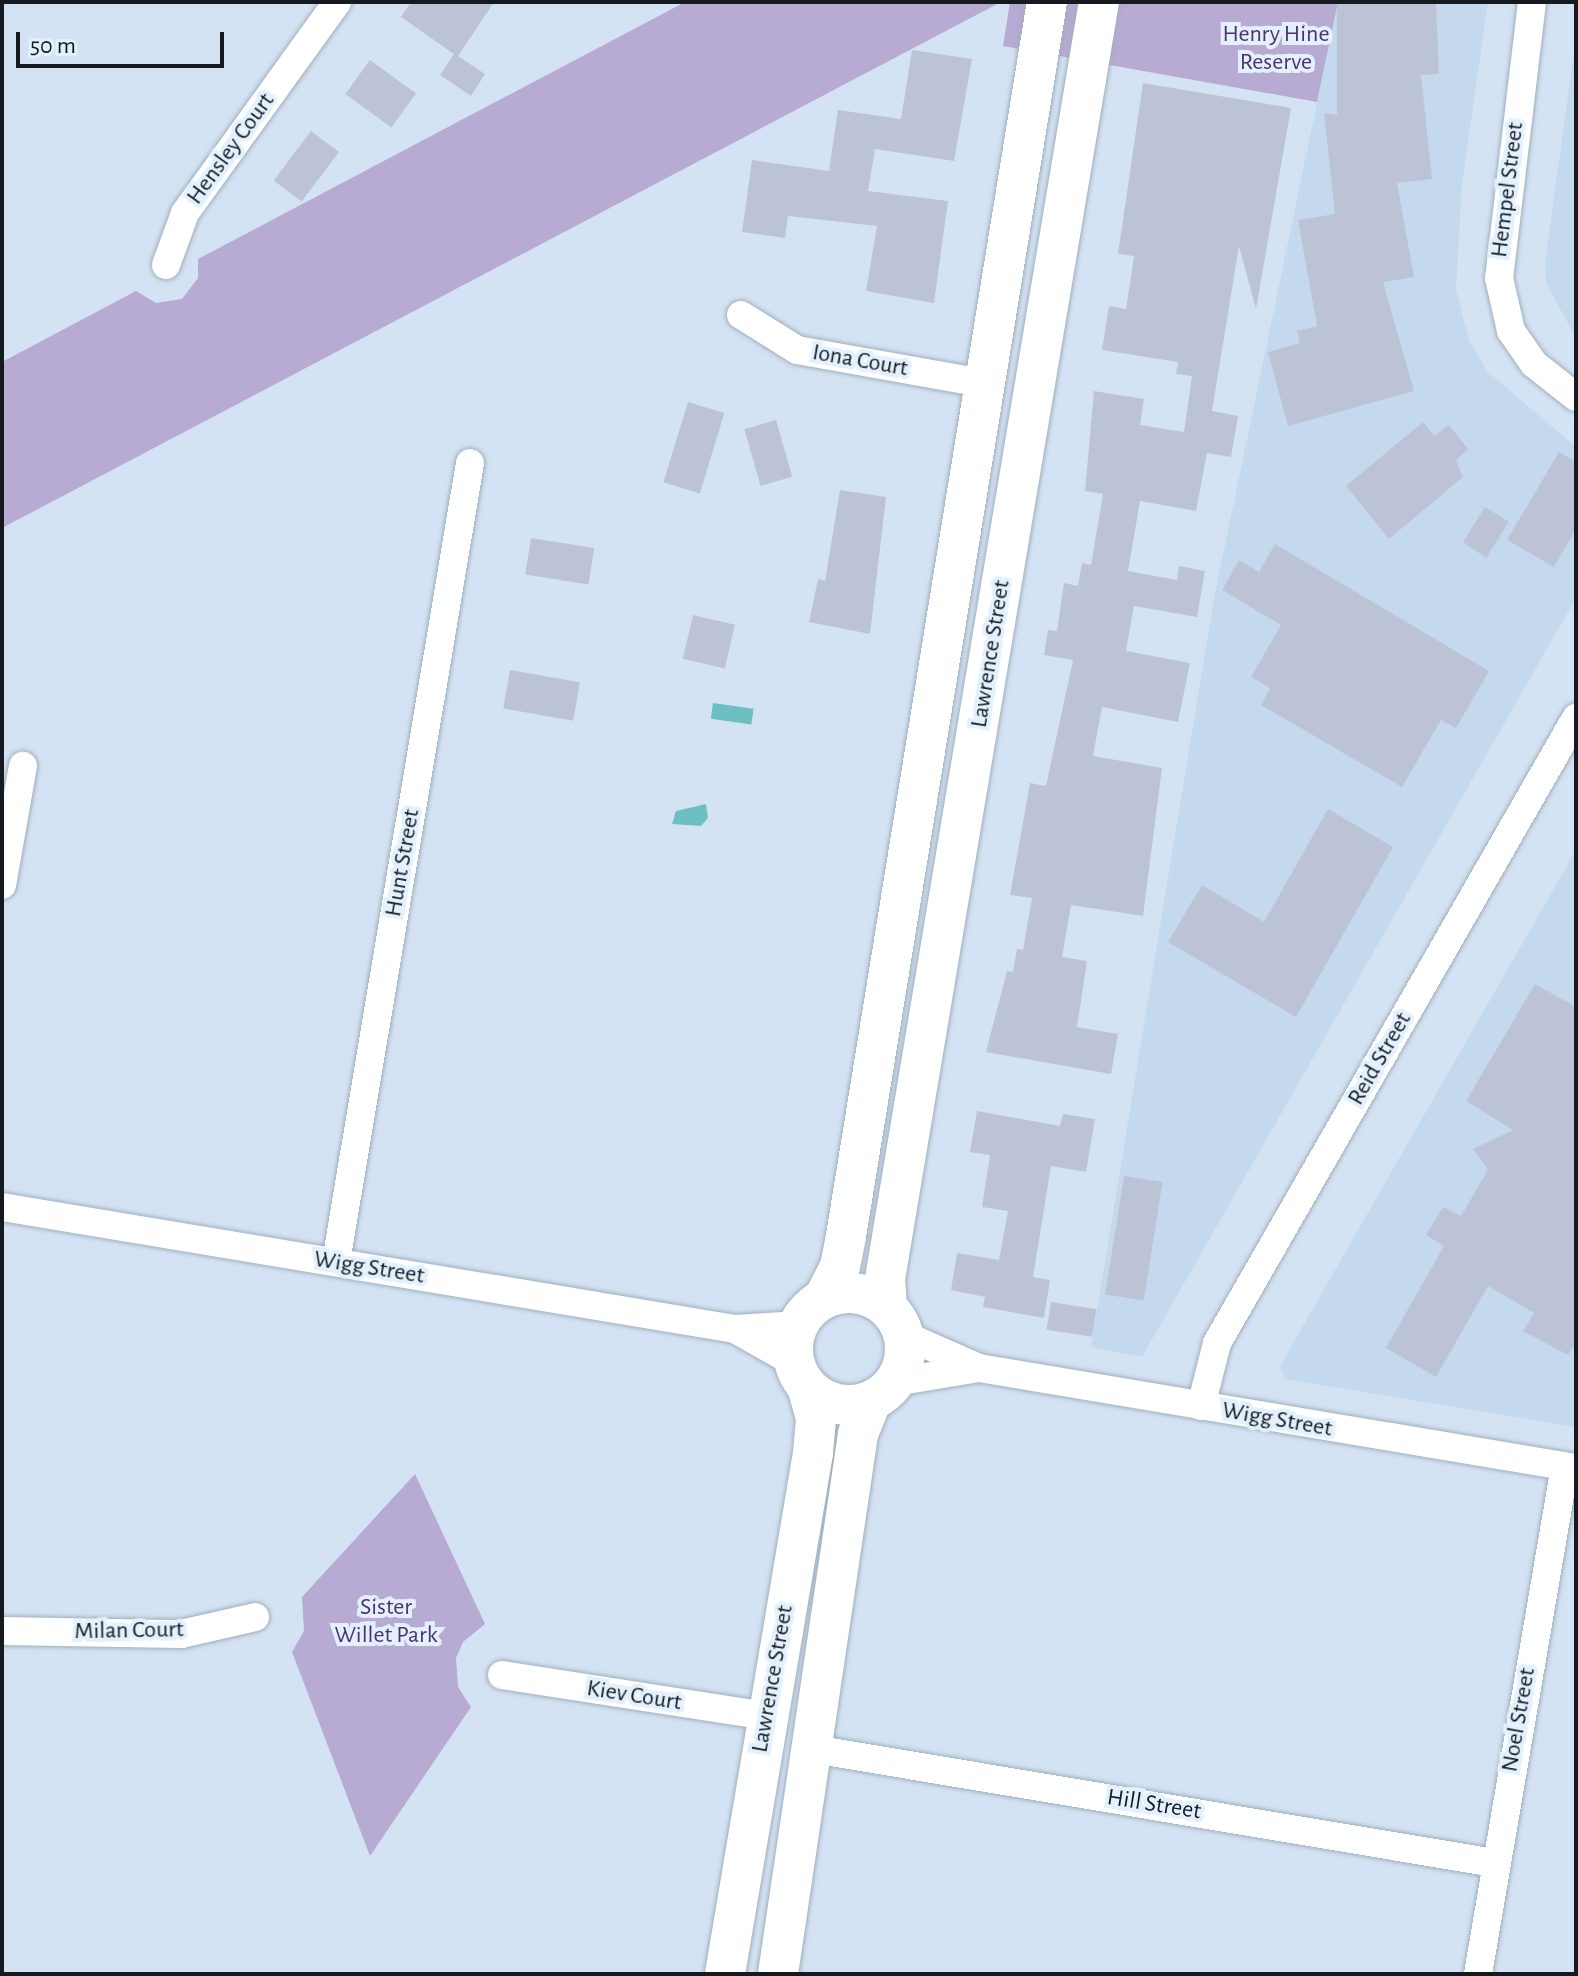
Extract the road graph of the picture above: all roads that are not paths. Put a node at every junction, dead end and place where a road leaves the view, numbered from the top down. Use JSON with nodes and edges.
{"nodes":[{"id":1,"x":337,"y":2,"type":"edge"},
{"id":2,"x":1047,"y":2,"type":"edge"},
{"id":3,"x":1099,"y":2,"type":"edge"},
{"id":4,"x":1532,"y":2,"type":"edge"},
{"id":5,"x":166,"y":265,"type":"dead end"},
{"id":6,"x":741,"y":315,"type":"dead end"},
{"id":7,"x":987,"y":384,"type":"junction"},
{"id":8,"x":1034,"y":391,"type":"junction"},
{"id":9,"x":1576,"y":397,"type":"edge"},
{"id":10,"x":470,"y":463,"type":"dead end"},
{"id":11,"x":1576,"y":718,"type":"edge"},
{"id":12,"x":23,"y":766,"type":"dead end"},
{"id":13,"x":910,"y":847,"type":"junction"},
{"id":14,"x":958,"y":854,"type":"junction"},
{"id":15,"x":2,"y":885,"type":"edge"},
{"id":16,"x":2,"y":1207,"type":"edge"},
{"id":17,"x":336,"y":1262,"type":"junction"},
{"id":18,"x":896,"y":1321,"type":"junction"},
{"id":19,"x":735,"y":1329,"type":"junction"},
{"id":20,"x":806,"y":1343,"type":"junction"},
{"id":21,"x":979,"y":1368,"type":"junction"},
{"id":22,"x":883,"y":1392,"type":"junction"},
{"id":23,"x":1201,"y":1406,"type":"junction"},
{"id":24,"x":1570,"y":1467,"type":"edge"},
{"id":25,"x":255,"y":1617,"type":"dead end"},
{"id":26,"x":2,"y":1631,"type":"edge"},
{"id":27,"x":502,"y":1675,"type":"dead end"},
{"id":28,"x":766,"y":1716,"type":"junction"},
{"id":29,"x":813,"y":1749,"type":"junction"},
{"id":30,"x":1494,"y":1863,"type":"junction"},
{"id":31,"x":725,"y":1974,"type":"edge"},
{"id":32,"x":778,"y":1974,"type":"edge"},
{"id":33,"x":1478,"y":1974,"type":"edge"}],
"edges":[{"from":1,"to":5,"type":"street","name":"Hensley Court"},
{"from":2,"to":7,"type":"street","name":"Lawrence Street"},
{"from":3,"to":8,"type":"street","name":"Lawrence Street"},
{"from":4,"to":9,"type":"street","name":"Hempel Street"},
{"from":6,"to":7,"type":"street","name":"Iona Court"},
{"from":7,"to":8,"type":"street"},
{"from":7,"to":13,"type":"street","name":"Lawrence Street"},
{"from":8,"to":14,"type":"street","name":"Lawrence Street"},
{"from":10,"to":17,"type":"street","name":"Hunt Street"},
{"from":11,"to":23,"type":"street","name":"Reid Street"},
{"from":12,"to":15,"type":"street"},
{"from":13,"to":14,"type":"street"},
{"from":13,"to":20,"type":"street","name":"Lawrence Street"},
{"from":14,"to":18,"type":"street","name":"Lawrence Street"},
{"from":16,"to":17,"type":"street","name":"Wigg Street"},
{"from":17,"to":19,"type":"street","name":"Wigg Street"},
{"from":18,"to":20,"type":"street"},
{"from":18,"to":21,"type":"street","name":"Wigg Street"},
{"from":18,"to":22,"type":"street"},
{"from":19,"to":20,"type":"street","name":"Wigg Street"},
{"from":19,"to":20,"type":"street","name":"Wigg Street"},
{"from":20,"to":22,"type":"street"},
{"from":20,"to":28,"type":"street","name":"Lawrence Street"},
{"from":21,"to":22,"type":"street","name":"Wigg Street"},
{"from":21,"to":23,"type":"street","name":"Wigg Street"},
{"from":22,"to":29,"type":"street","name":"Lawrence Street"},
{"from":23,"to":24,"type":"street","name":"Wigg Street"},
{"from":24,"to":30,"type":"street","name":"Noel Street"},
{"from":25,"to":26,"type":"street","name":"Milan Court"},
{"from":27,"to":28,"type":"street","name":"Kiev Court"},
{"from":28,"to":31,"type":"street","name":"Lawrence Street"},
{"from":29,"to":30,"type":"street","name":"Hill Street"},
{"from":29,"to":32,"type":"street","name":"Lawrence Street"},
{"from":30,"to":33,"type":"street","name":"Noel Street"}]}
